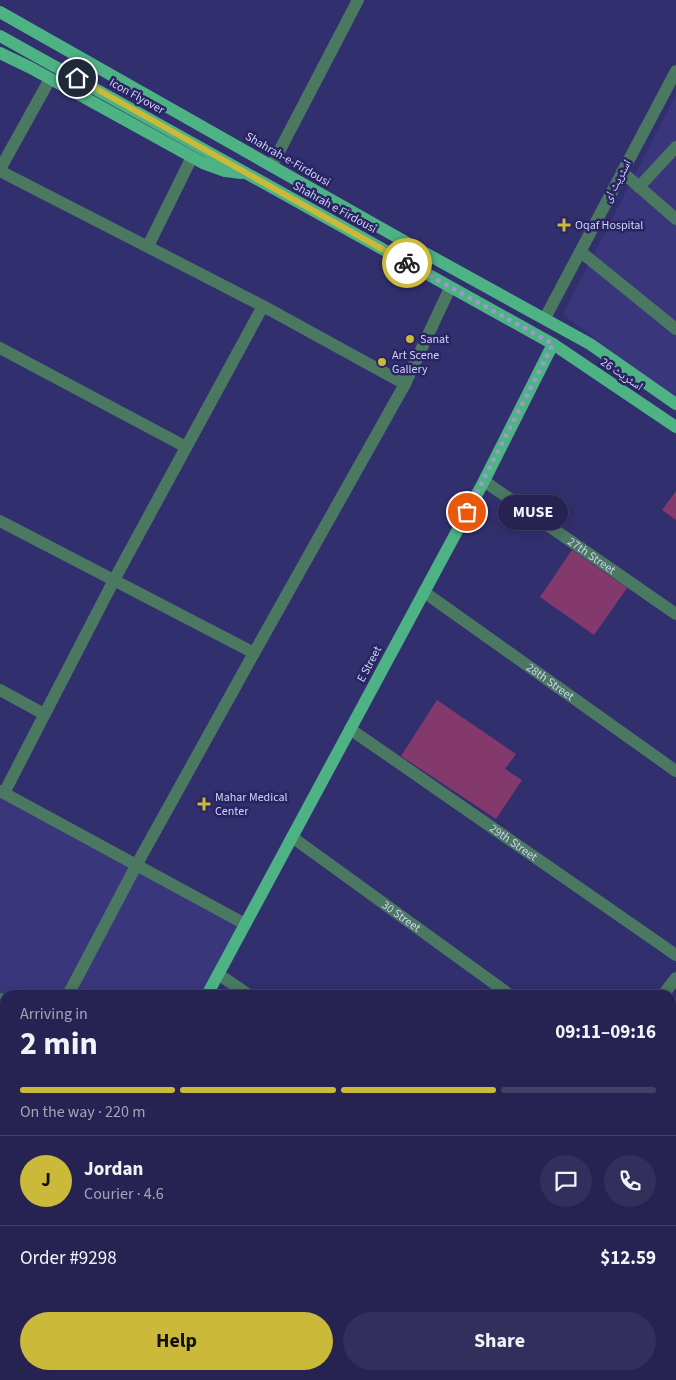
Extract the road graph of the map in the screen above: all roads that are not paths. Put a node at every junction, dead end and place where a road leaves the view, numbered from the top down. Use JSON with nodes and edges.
{"nodes":[{"id":1,"x":358,"y":0,"type":"edge"},
{"id":2,"x":0,"y":12,"type":"edge"},
{"id":3,"x":0,"y":36,"type":"edge"},
{"id":4,"x":0,"y":53,"type":"edge"},
{"id":5,"x":676,"y":71,"type":"edge"},
{"id":6,"x":50,"y":79,"type":"junction"},
{"id":7,"x":676,"y":147,"type":"edge"},
{"id":8,"x":209,"y":151,"type":"joint"},
{"id":9,"x":192,"y":158,"type":"junction"},
{"id":10,"x":272,"y":165,"type":"junction"},
{"id":11,"x":0,"y":170,"type":"edge"},
{"id":12,"x":622,"y":172,"type":"junction"},
{"id":13,"x":248,"y":174,"type":"junction"},
{"id":14,"x":639,"y":187,"type":"junction"},
{"id":15,"x":676,"y":219,"type":"edge"},
{"id":16,"x":148,"y":246,"type":"junction"},
{"id":17,"x":581,"y":252,"type":"junction"},
{"id":18,"x":450,"y":288,"type":"junction"},
{"id":19,"x":263,"y":306,"type":"junction"},
{"id":20,"x":545,"y":318,"type":"junction"},
{"id":21,"x":563,"y":329,"type":"joint"},
{"id":22,"x":676,"y":329,"type":"edge"},
{"id":23,"x":553,"y":344,"type":"junction"},
{"id":24,"x":0,"y":348,"type":"edge"},
{"id":25,"x":405,"y":384,"type":"junction"},
{"id":26,"x":676,"y":404,"type":"edge"},
{"id":27,"x":676,"y":427,"type":"edge"},
{"id":28,"x":186,"y":447,"type":"junction"},
{"id":29,"x":484,"y":481,"type":"junction"},
{"id":30,"x":0,"y":521,"type":"edge"},
{"id":31,"x":114,"y":580,"type":"junction"},
{"id":32,"x":424,"y":592,"type":"junction"},
{"id":33,"x":676,"y":614,"type":"edge"},
{"id":34,"x":254,"y":653,"type":"junction"},
{"id":35,"x":0,"y":690,"type":"edge"},
{"id":36,"x":44,"y":714,"type":"junction"},
{"id":37,"x":350,"y":729,"type":"junction"},
{"id":38,"x":676,"y":771,"type":"edge"},
{"id":39,"x":2,"y":792,"type":"edge"},
{"id":40,"x":292,"y":837,"type":"junction"},
{"id":41,"x":138,"y":864,"type":"junction"},
{"id":42,"x":245,"y":924,"type":"junction"},
{"id":43,"x":676,"y":954,"type":"edge"},
{"id":44,"x":218,"y":974,"type":"junction"},
{"id":45,"x":676,"y":978,"type":"edge"},
{"id":46,"x":71,"y":990,"type":"edge"},
{"id":47,"x":210,"y":990,"type":"edge"},
{"id":48,"x":241,"y":990,"type":"edge"},
{"id":49,"x":503,"y":990,"type":"edge"},
{"id":50,"x":667,"y":990,"type":"edge"}],
"edges":[{"from":1,"to":10,"type":"street"},
{"from":2,"to":10,"type":"main road","name":"Shahrah-e-Firdousi"},
{"from":3,"to":8,"type":"main road","name":"Icon Flyover"},
{"from":4,"to":6,"type":"main road"},
{"from":5,"to":12,"type":"street","name":"اسٹریٹ ای"},
{"from":6,"to":9,"type":"main road"},
{"from":6,"to":11,"type":"street"},
{"from":7,"to":14,"type":"street"},
{"from":8,"to":13,"type":"main road","name":"Shahrah e Firdousi"},
{"from":9,"to":13,"type":"main road"},
{"from":9,"to":16,"type":"street"},
{"from":10,"to":20,"type":"main road","name":"Shahrah-e-Firdousi"},
{"from":11,"to":16,"type":"street"},
{"from":12,"to":14,"type":"street"},
{"from":12,"to":17,"type":"street","name":"اسٹریٹ ای"},
{"from":13,"to":18,"type":"main road","name":"Shahrah e Firdousi"},
{"from":14,"to":15,"type":"street"},
{"from":16,"to":19,"type":"street"},
{"from":17,"to":20,"type":"street","name":"اسٹریٹ ای"},
{"from":17,"to":22,"type":"street"},
{"from":18,"to":23,"type":"main road","name":"Shahrah e Firdousi"},
{"from":18,"to":25,"type":"street"},
{"from":19,"to":25,"type":"street"},
{"from":19,"to":28,"type":"street"},
{"from":20,"to":21,"type":"main road","name":"Shahrah-e-Firdousi"},
{"from":21,"to":26,"type":"main road","name":"اسٹریٹ 26"},
{"from":23,"to":27,"type":"main road","name":"اسٹریٹ 26"},
{"from":23,"to":29,"type":"main road","name":"E Street"},
{"from":24,"to":28,"type":"street"},
{"from":25,"to":34,"type":"street"},
{"from":28,"to":31,"type":"street"},
{"from":29,"to":32,"type":"main road","name":"E Street"},
{"from":29,"to":33,"type":"street","name":"27th Street"},
{"from":30,"to":31,"type":"street"},
{"from":31,"to":34,"type":"street"},
{"from":31,"to":36,"type":"street"},
{"from":32,"to":37,"type":"main road","name":"E Street"},
{"from":32,"to":38,"type":"street","name":"28th Street"},
{"from":34,"to":41,"type":"street"},
{"from":35,"to":36,"type":"street"},
{"from":36,"to":39,"type":"street"},
{"from":37,"to":40,"type":"main road","name":"E Street"},
{"from":37,"to":43,"type":"street","name":"29th Street"},
{"from":39,"to":41,"type":"street"},
{"from":40,"to":42,"type":"main road","name":"E Street"},
{"from":40,"to":49,"type":"street","name":"30 Street"},
{"from":41,"to":42,"type":"street"},
{"from":41,"to":46,"type":"street"},
{"from":42,"to":44,"type":"main road","name":"E Street"},
{"from":44,"to":47,"type":"main road","name":"E Street"},
{"from":44,"to":48,"type":"street"},
{"from":45,"to":50,"type":"street"}]}
